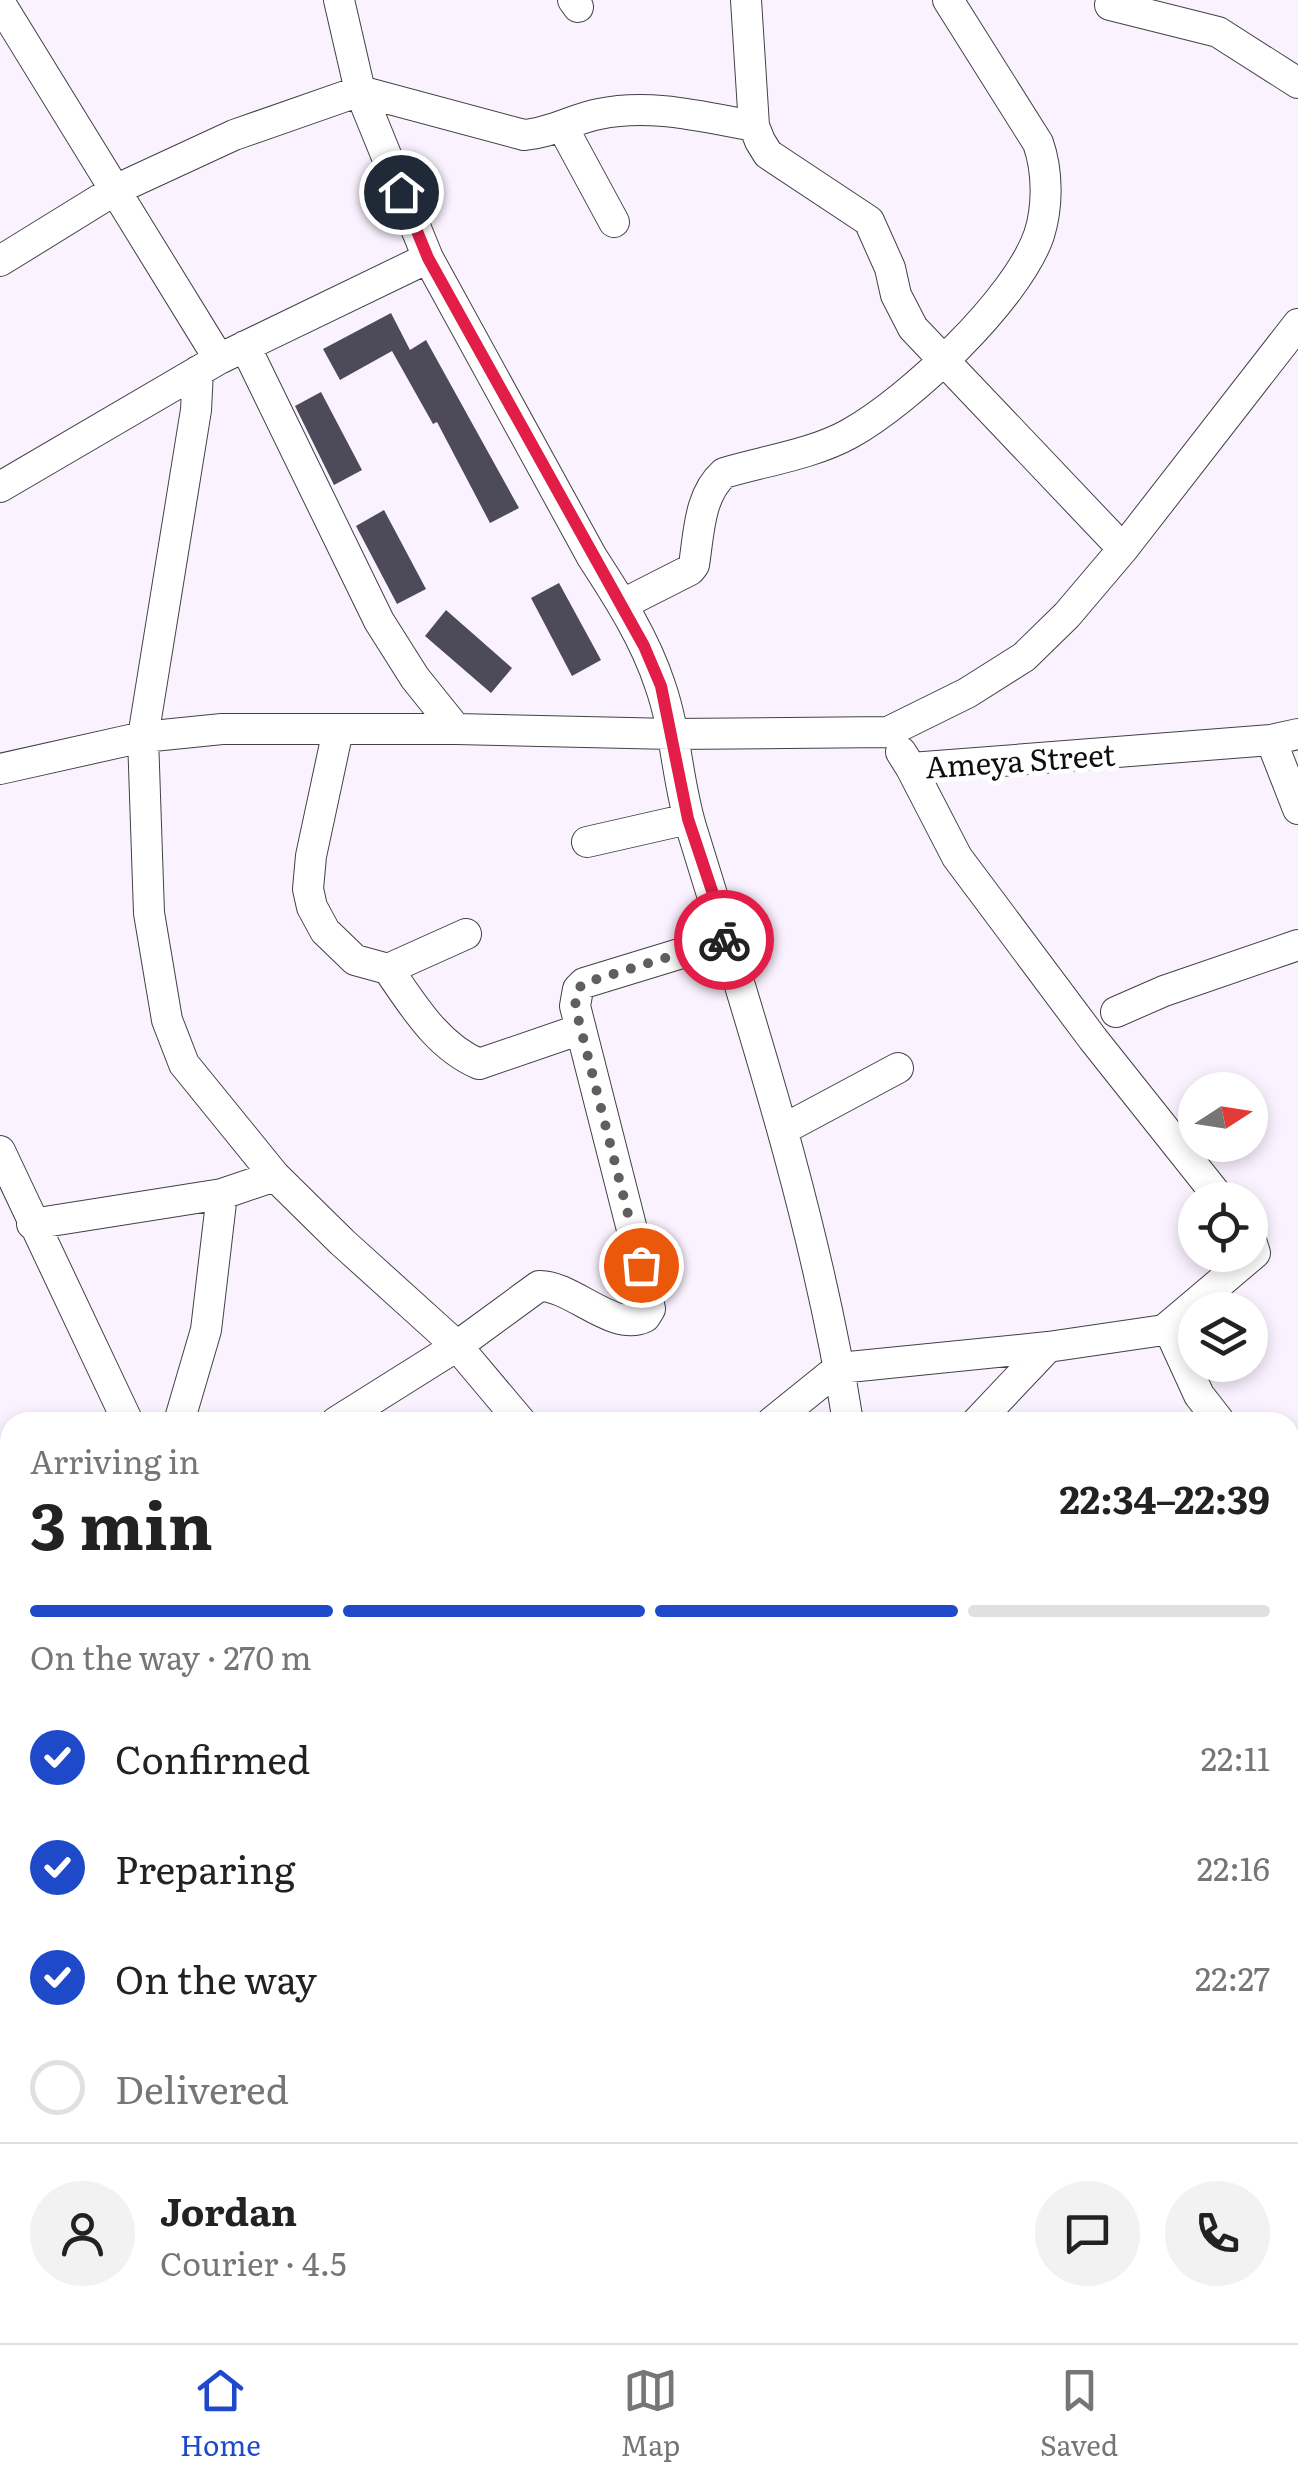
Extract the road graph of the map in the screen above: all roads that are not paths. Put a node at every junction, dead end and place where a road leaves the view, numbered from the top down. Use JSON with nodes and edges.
{"nodes":[{"id":1,"x":339,"y":0,"type":"edge"},
{"id":2,"x":746,"y":0,"type":"edge"},
{"id":3,"x":948,"y":0,"type":"edge"},
{"id":4,"x":0,"y":3,"type":"edge"},
{"id":5,"x":1110,"y":6,"type":"dead end"},
{"id":6,"x":10,"y":46,"type":"edge"},
{"id":7,"x":1298,"y":83,"type":"edge"},
{"id":8,"x":360,"y":91,"type":"junction"},
{"id":9,"x":562,"y":126,"type":"junction"},
{"id":10,"x":754,"y":126,"type":"junction"},
{"id":11,"x":115,"y":190,"type":"junction"},
{"id":12,"x":614,"y":222,"type":"dead end"},
{"id":13,"x":428,"y":258,"type":"junction"},
{"id":14,"x":0,"y":261,"type":"edge"},
{"id":15,"x":1298,"y":324,"type":"edge"},
{"id":16,"x":221,"y":359,"type":"junction"},
{"id":17,"x":944,"y":359,"type":"junction"},
{"id":18,"x":0,"y":488,"type":"edge"},
{"id":19,"x":1123,"y":549,"type":"junction"},
{"id":20,"x":623,"y":604,"type":"junction"},
{"id":21,"x":456,"y":729,"type":"junction"},
{"id":22,"x":338,"y":730,"type":"junction"},
{"id":23,"x":888,"y":732,"type":"junction"},
{"id":24,"x":672,"y":734,"type":"junction"},
{"id":25,"x":143,"y":737,"type":"junction"},
{"id":26,"x":1284,"y":737,"type":"edge"},
{"id":27,"x":0,"y":768,"type":"edge"},
{"id":28,"x":911,"y":768,"type":"junction"},
{"id":29,"x":1298,"y":810,"type":"edge"},
{"id":30,"x":688,"y":819,"type":"junction"},
{"id":31,"x":586,"y":842,"type":"dead end"},
{"id":32,"x":466,"y":934,"type":"dead end"},
{"id":33,"x":728,"y":939,"type":"junction"},
{"id":34,"x":1298,"y":945,"type":"edge"},
{"id":35,"x":388,"y":968,"type":"junction"},
{"id":36,"x":1116,"y":1012,"type":"dead end"},
{"id":37,"x":581,"y":1029,"type":"junction"},
{"id":38,"x":898,"y":1068,"type":"dead end"},
{"id":39,"x":784,"y":1129,"type":"junction"},
{"id":40,"x":0,"y":1151,"type":"edge"},
{"id":41,"x":276,"y":1176,"type":"junction"},
{"id":42,"x":1207,"y":1182,"type":"edge"},
{"id":43,"x":222,"y":1194,"type":"junction"},
{"id":44,"x":32,"y":1224,"type":"junction"},
{"id":45,"x":1233,"y":1272,"type":"edge"},
{"id":46,"x":1164,"y":1330,"type":"junction"},
{"id":47,"x":457,"y":1346,"type":"junction"},
{"id":48,"x":1048,"y":1347,"type":"junction"},
{"id":49,"x":839,"y":1368,"type":"junction"},
{"id":50,"x":123,"y":1412,"type":"edge"},
{"id":51,"x":182,"y":1412,"type":"edge"},
{"id":52,"x":352,"y":1412,"type":"edge"},
{"id":53,"x":513,"y":1412,"type":"edge"},
{"id":54,"x":784,"y":1412,"type":"edge"},
{"id":55,"x":846,"y":1412,"type":"edge"},
{"id":56,"x":986,"y":1412,"type":"edge"},
{"id":57,"x":1212,"y":1412,"type":"edge"}],
"edges":[{"from":1,"to":8,"type":"street"},
{"from":2,"to":10,"type":"street"},
{"from":3,"to":17,"type":"street"},
{"from":4,"to":6,"type":"street"},
{"from":5,"to":7,"type":"street"},
{"from":6,"to":11,"type":"street"},
{"from":8,"to":9,"type":"street"},
{"from":8,"to":11,"type":"street"},
{"from":8,"to":13,"type":"street"},
{"from":9,"to":10,"type":"street"},
{"from":9,"to":12,"type":"street"},
{"from":10,"to":17,"type":"street"},
{"from":11,"to":14,"type":"street"},
{"from":11,"to":16,"type":"street"},
{"from":13,"to":16,"type":"street"},
{"from":13,"to":20,"type":"street"},
{"from":15,"to":19,"type":"street"},
{"from":16,"to":18,"type":"street"},
{"from":16,"to":21,"type":"street"},
{"from":16,"to":25,"type":"street"},
{"from":17,"to":19,"type":"street"},
{"from":17,"to":20,"type":"street"},
{"from":19,"to":23,"type":"street"},
{"from":20,"to":24,"type":"street"},
{"from":21,"to":22,"type":"street","name":"Ameya Street"},
{"from":21,"to":24,"type":"street","name":"Ameya Street"},
{"from":22,"to":25,"type":"street","name":"Ameya Street"},
{"from":22,"to":35,"type":"street"},
{"from":23,"to":24,"type":"street","name":"Ameya Street"},
{"from":23,"to":28,"type":"street","name":"Ameya Street"},
{"from":24,"to":30,"type":"street"},
{"from":25,"to":27,"type":"street","name":"Ameya Street"},
{"from":25,"to":41,"type":"street"},
{"from":26,"to":28,"type":"street","name":"Ameya Street"},
{"from":26,"to":29,"type":"street"},
{"from":28,"to":42,"type":"street"},
{"from":30,"to":31,"type":"street"},
{"from":30,"to":33,"type":"street"},
{"from":32,"to":35,"type":"street"},
{"from":33,"to":37,"type":"street"},
{"from":33,"to":39,"type":"street"},
{"from":34,"to":36,"type":"street"},
{"from":35,"to":37,"type":"street"},
{"from":37,"to":47,"type":"street"},
{"from":38,"to":39,"type":"street"},
{"from":39,"to":49,"type":"street"},
{"from":40,"to":44,"type":"street"},
{"from":41,"to":43,"type":"street"},
{"from":41,"to":47,"type":"street"},
{"from":43,"to":44,"type":"street"},
{"from":43,"to":51,"type":"street"},
{"from":44,"to":50,"type":"street"},
{"from":45,"to":46,"type":"street"},
{"from":46,"to":48,"type":"street"},
{"from":46,"to":57,"type":"street"},
{"from":47,"to":52,"type":"street"},
{"from":47,"to":53,"type":"street"},
{"from":48,"to":49,"type":"street"},
{"from":48,"to":56,"type":"street"},
{"from":49,"to":54,"type":"street"},
{"from":49,"to":55,"type":"street"}]}
